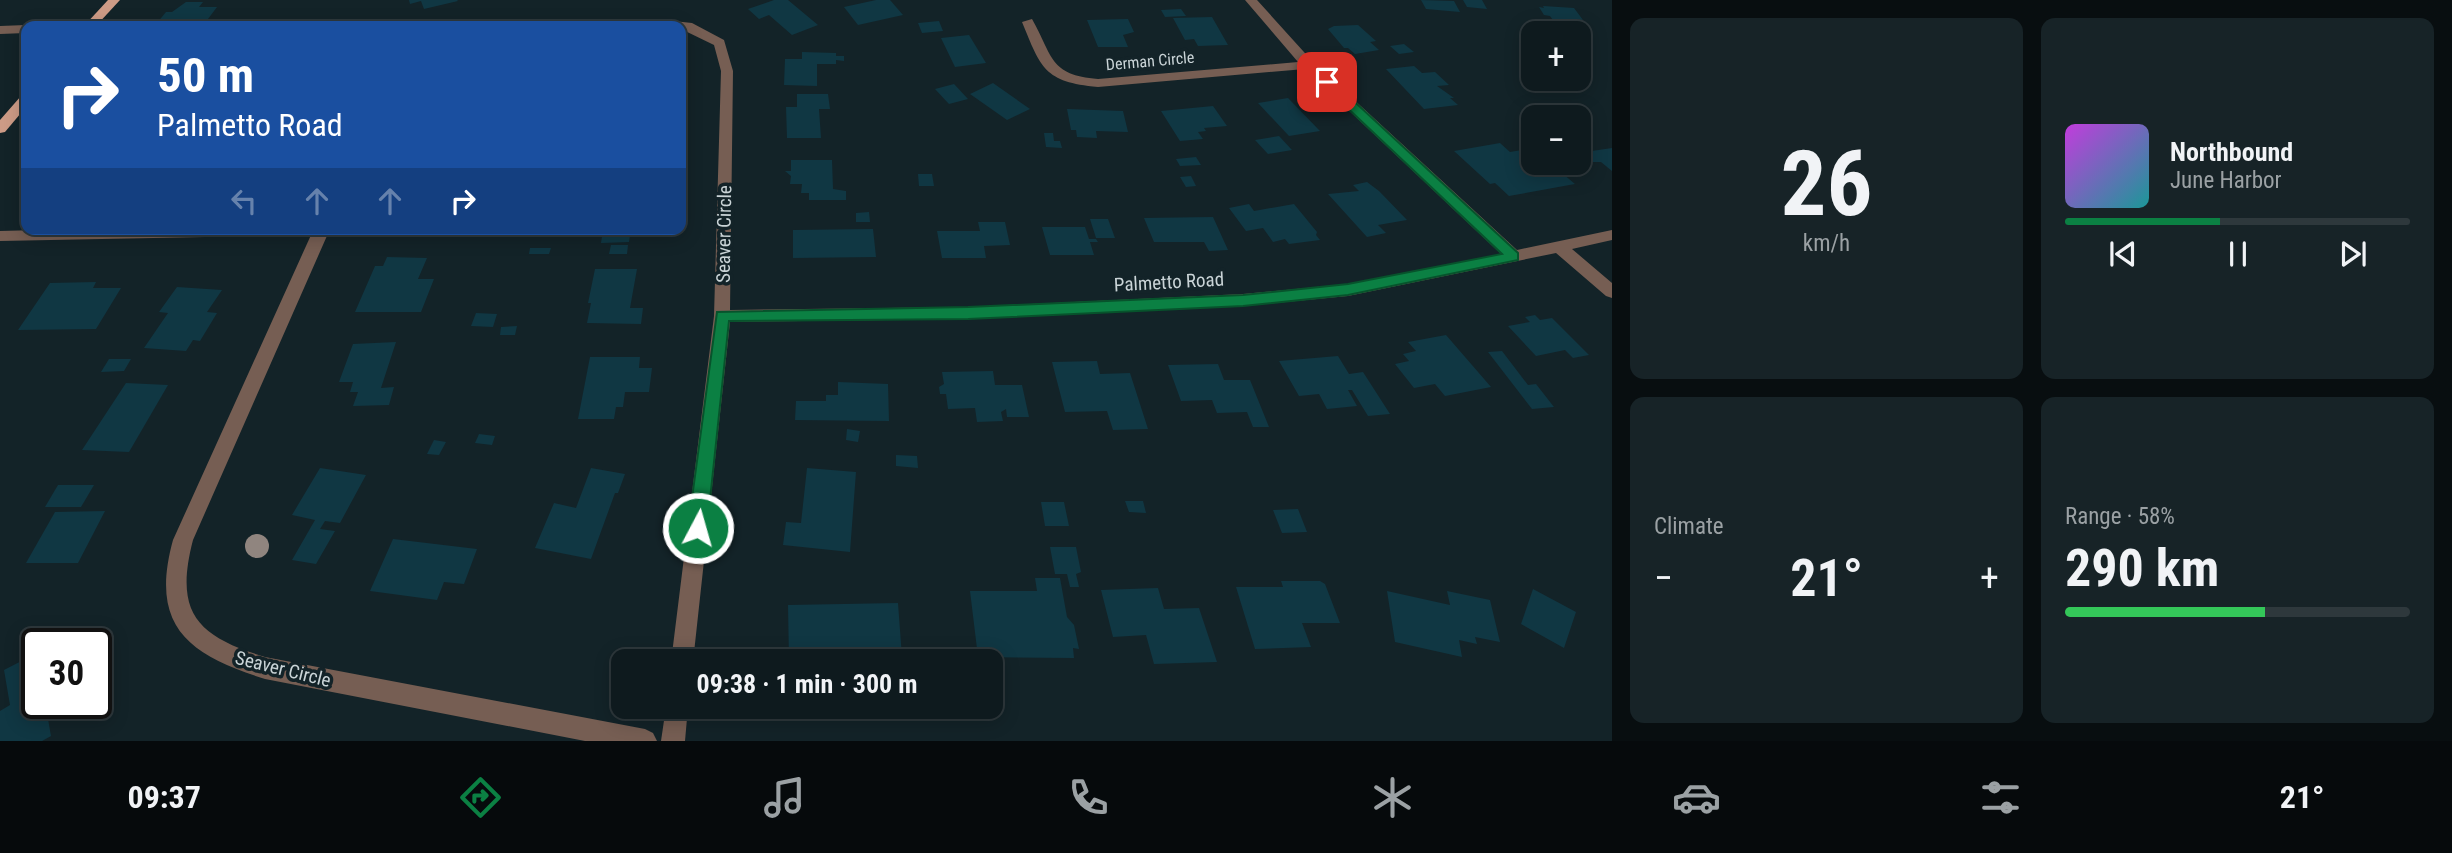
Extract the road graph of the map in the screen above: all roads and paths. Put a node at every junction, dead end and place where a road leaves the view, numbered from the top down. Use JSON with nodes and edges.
{"nodes":[{"id":1,"x":114,"y":0,"type":"edge"},
{"id":2,"x":1251,"y":0,"type":"edge"},
{"id":3,"x":95,"y":21,"type":"edge"},
{"id":4,"x":1028,"y":22,"type":"dead end"},
{"id":5,"x":686,"y":26,"type":"edge"},
{"id":6,"x":21,"y":29,"type":"edge"},
{"id":7,"x":0,"y":30,"type":"edge"},
{"id":8,"x":1308,"y":65,"type":"junction"},
{"id":9,"x":21,"y":105,"type":"edge"},
{"id":10,"x":0,"y":129,"type":"edge"},
{"id":11,"x":1612,"y":234,"type":"edge"},
{"id":12,"x":54,"y":235,"type":"edge"},
{"id":13,"x":320,"y":235,"type":"edge"},
{"id":14,"x":0,"y":236,"type":"edge"},
{"id":15,"x":1560,"y":247,"type":"junction"},
{"id":16,"x":1513,"y":256,"type":"junction"},
{"id":17,"x":1612,"y":292,"type":"edge"},
{"id":18,"x":722,"y":316,"type":"junction"},
{"id":19,"x":684,"y":649,"type":"edge"},
{"id":20,"x":676,"y":719,"type":"edge"},
{"id":21,"x":645,"y":741,"type":"edge"},
{"id":22,"x":673,"y":741,"type":"edge"}],
"edges":[{"from":1,"to":3,"type":"main road"},
{"from":2,"to":8,"type":"street"},
{"from":4,"to":8,"type":"street","name":"Derman Circle"},
{"from":5,"to":18,"type":"street","name":"Seaver Circle"},
{"from":6,"to":7,"type":"street"},
{"from":8,"to":16,"type":"street"},
{"from":9,"to":10,"type":"main road"},
{"from":11,"to":15,"type":"street","name":"Palmetto Road"},
{"from":12,"to":14,"type":"street"},
{"from":13,"to":21,"type":"street","name":"Seaver Circle"},
{"from":15,"to":16,"type":"street","name":"Palmetto Road"},
{"from":15,"to":17,"type":"street"},
{"from":16,"to":18,"type":"street","name":"Palmetto Road"},
{"from":18,"to":19,"type":"street","name":"Seaver Circle"},
{"from":20,"to":22,"type":"street"}]}
